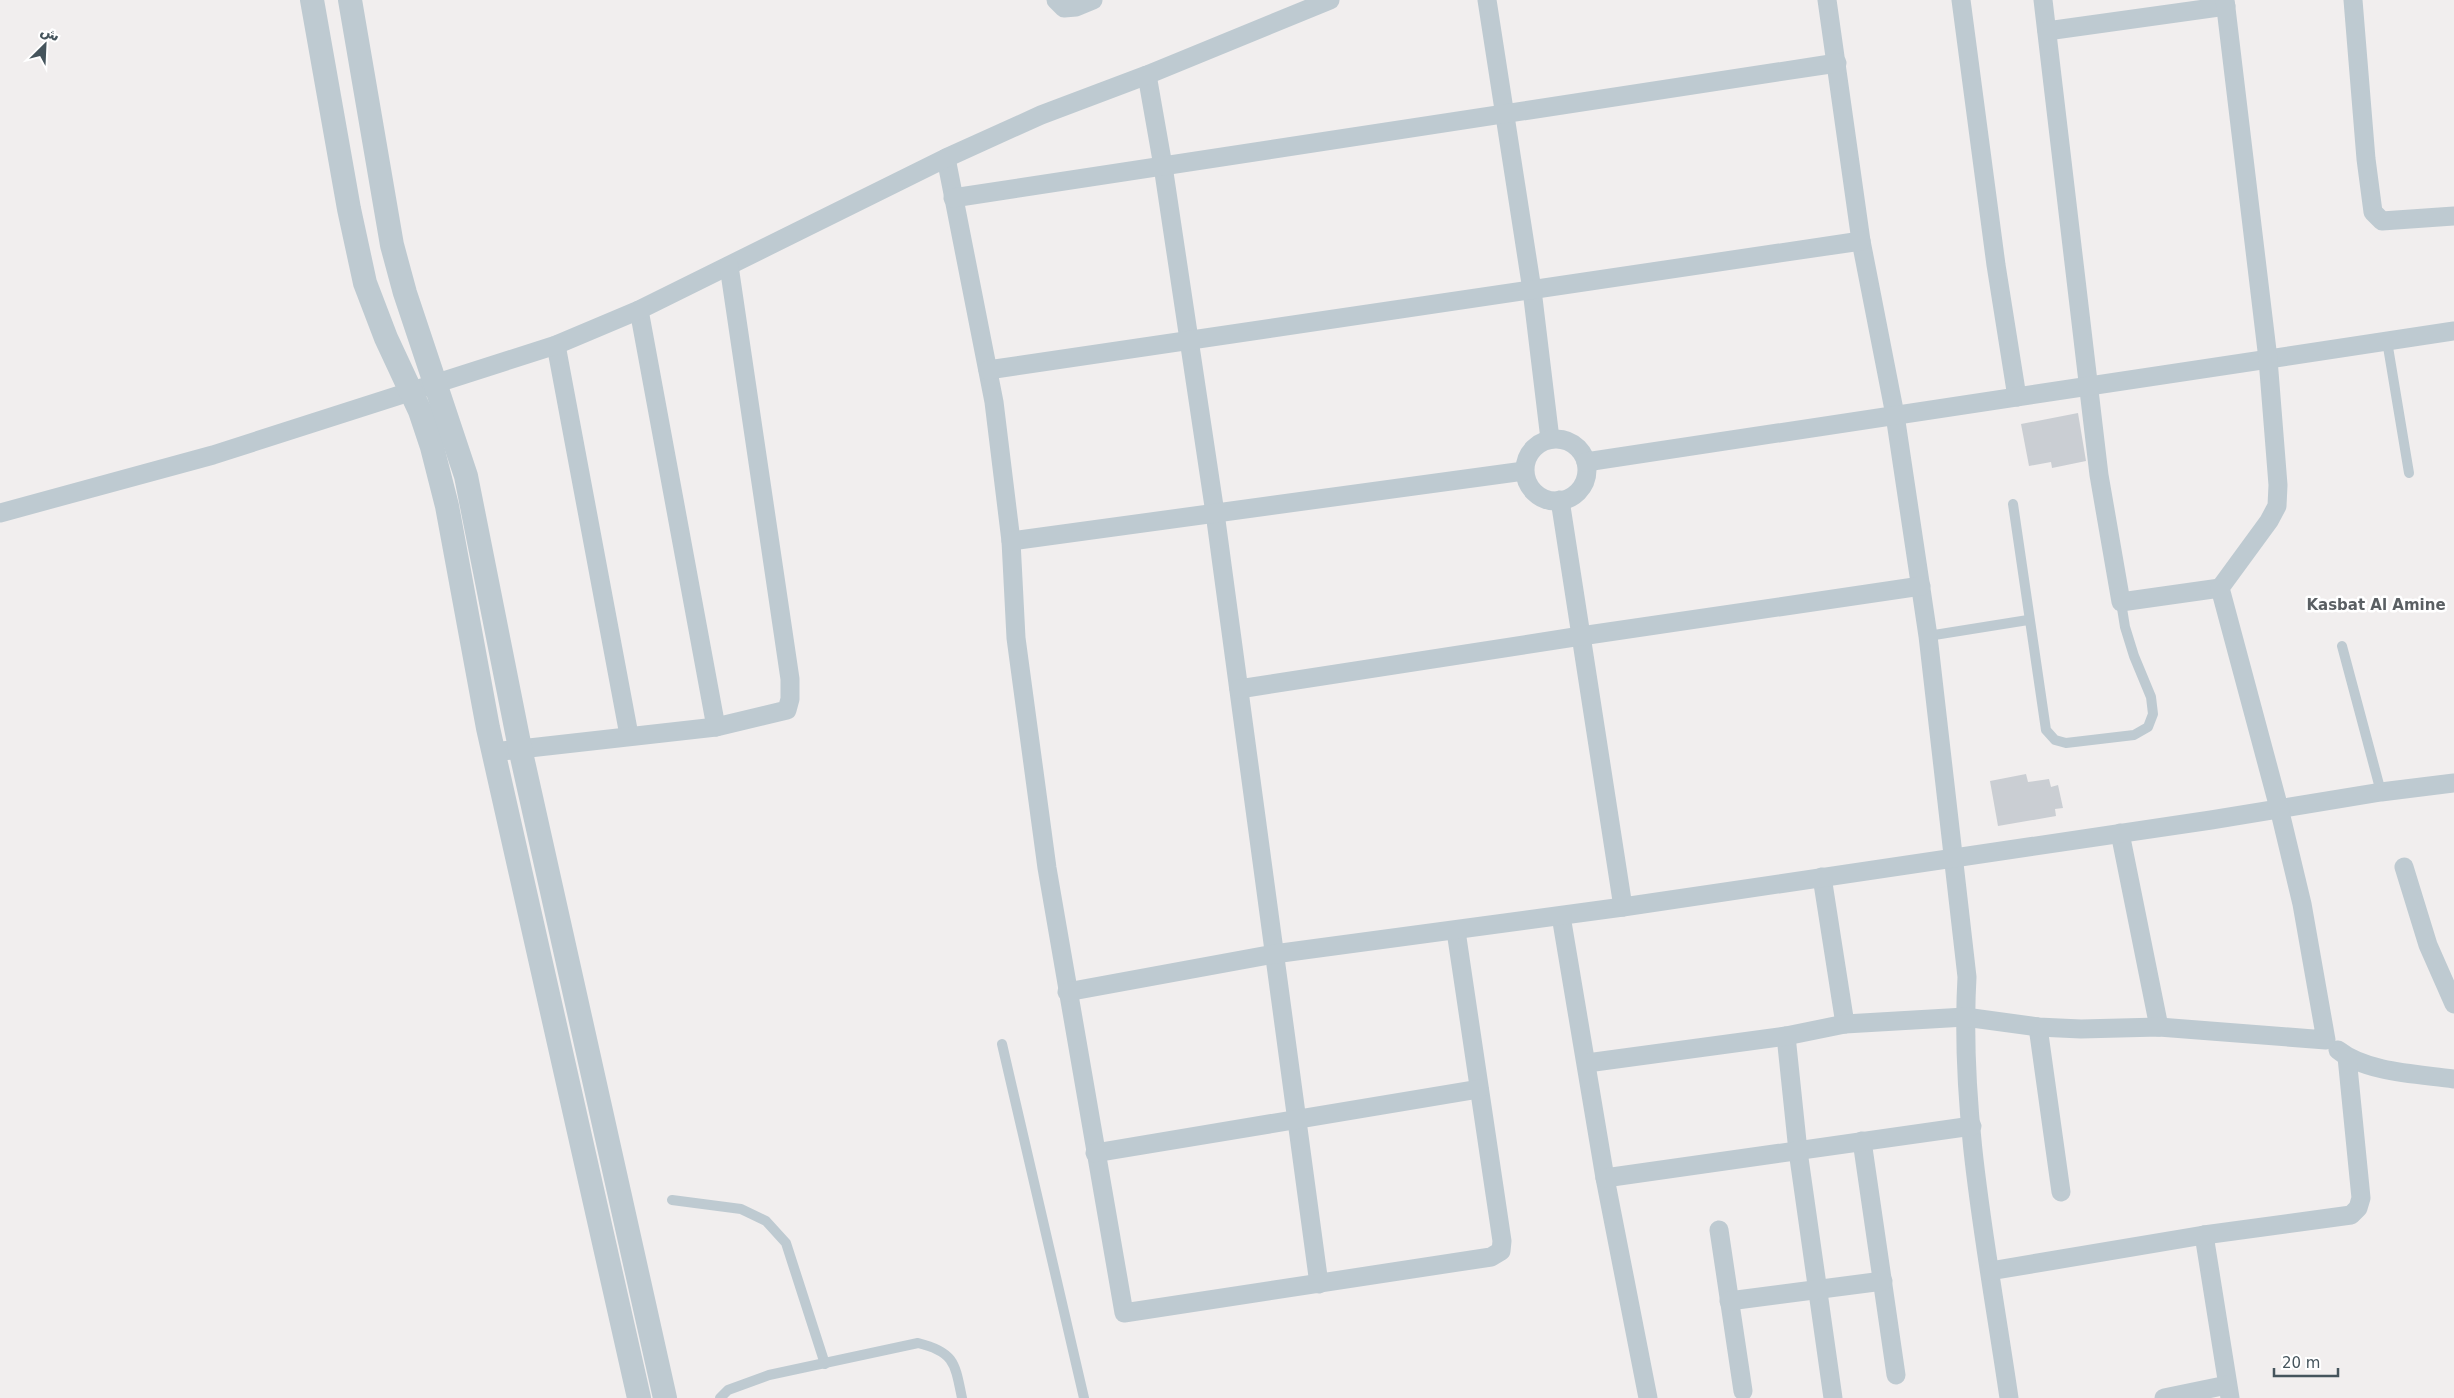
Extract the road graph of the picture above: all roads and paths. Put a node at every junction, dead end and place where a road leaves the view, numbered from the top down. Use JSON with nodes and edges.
{"nodes":[{"id":1,"x":312,"y":0,"type":"edge"},
{"id":2,"x":350,"y":0,"type":"edge"},
{"id":3,"x":1056,"y":0,"type":"edge"},
{"id":4,"x":1093,"y":0,"type":"edge"},
{"id":5,"x":1330,"y":0,"type":"edge"},
{"id":6,"x":1487,"y":0,"type":"edge"},
{"id":7,"x":1827,"y":0,"type":"edge"},
{"id":8,"x":1961,"y":0,"type":"edge"},
{"id":9,"x":2043,"y":0,"type":"edge"},
{"id":10,"x":2353,"y":0,"type":"edge"},
{"id":11,"x":2225,"y":3,"type":"edge"},
{"id":12,"x":2047,"y":32,"type":"junction"},
{"id":13,"x":1837,"y":63,"type":"junction"},
{"id":14,"x":1147,"y":75,"type":"junction"},
{"id":15,"x":1505,"y":114,"type":"junction"},
{"id":16,"x":946,"y":158,"type":"junction"},
{"id":17,"x":1164,"y":166,"type":"junction"},
{"id":18,"x":953,"y":198,"type":"junction"},
{"id":19,"x":2454,"y":216,"type":"edge"},
{"id":20,"x":1861,"y":241,"type":"junction"},
{"id":21,"x":729,"y":266,"type":"junction"},
{"id":22,"x":1532,"y":290,"type":"junction"},
{"id":23,"x":639,"y":310,"type":"junction"},
{"id":24,"x":2454,"y":331,"type":"edge"},
{"id":25,"x":1189,"y":341,"type":"junction"},
{"id":26,"x":2387,"y":341,"type":"junction"},
{"id":27,"x":556,"y":344,"type":"junction"},
{"id":28,"x":2268,"y":359,"type":"junction"},
{"id":29,"x":988,"y":370,"type":"junction"},
{"id":30,"x":436,"y":383,"type":"junction"},
{"id":31,"x":2090,"y":386,"type":"junction"},
{"id":32,"x":410,"y":392,"type":"junction"},
{"id":33,"x":2017,"y":397,"type":"junction"},
{"id":34,"x":1895,"y":415,"type":"junction"},
{"id":35,"x":1550,"y":439,"type":"junction"},
{"id":36,"x":1586,"y":462,"type":"junction"},
{"id":37,"x":1524,"y":471,"type":"junction"},
{"id":38,"x":2409,"y":473,"type":"dead end"},
{"id":39,"x":1560,"y":500,"type":"junction"},
{"id":40,"x":2013,"y":504,"type":"dead end"},
{"id":41,"x":0,"y":513,"type":"edge"},
{"id":42,"x":1215,"y":513,"type":"junction"},
{"id":43,"x":1011,"y":541,"type":"junction"},
{"id":44,"x":1921,"y":586,"type":"junction"},
{"id":45,"x":2220,"y":588,"type":"junction"},
{"id":46,"x":2121,"y":602,"type":"junction"},
{"id":47,"x":2028,"y":620,"type":"junction"},
{"id":48,"x":1581,"y":636,"type":"junction"},
{"id":49,"x":1928,"y":636,"type":"junction"},
{"id":50,"x":2342,"y":646,"type":"dead end"},
{"id":51,"x":1239,"y":690,"type":"junction"},
{"id":52,"x":716,"y":727,"type":"junction"},
{"id":53,"x":629,"y":735,"type":"junction"},
{"id":54,"x":520,"y":748,"type":"junction"},
{"id":55,"x":493,"y":752,"type":"junction"},
{"id":56,"x":2454,"y":783,"type":"edge"},
{"id":57,"x":2381,"y":792,"type":"junction"},
{"id":58,"x":2279,"y":808,"type":"junction"},
{"id":59,"x":2120,"y":833,"type":"junction"},
{"id":60,"x":1954,"y":857,"type":"junction"},
{"id":61,"x":2404,"y":868,"type":"dead end"},
{"id":62,"x":1822,"y":877,"type":"junction"},
{"id":63,"x":1623,"y":907,"type":"junction"},
{"id":64,"x":1561,"y":916,"type":"junction"},
{"id":65,"x":1456,"y":931,"type":"junction"},
{"id":66,"x":1274,"y":954,"type":"junction"},
{"id":67,"x":1067,"y":992,"type":"junction"},
{"id":68,"x":2454,"y":1004,"type":"edge"},
{"id":69,"x":1965,"y":1017,"type":"junction"},
{"id":70,"x":1845,"y":1024,"type":"junction"},
{"id":71,"x":2038,"y":1027,"type":"junction"},
{"id":72,"x":2159,"y":1027,"type":"junction"},
{"id":73,"x":1786,"y":1036,"type":"junction"},
{"id":74,"x":2326,"y":1040,"type":"junction"},
{"id":75,"x":1002,"y":1044,"type":"dead end"},
{"id":76,"x":2347,"y":1057,"type":"junction"},
{"id":77,"x":1587,"y":1063,"type":"junction"},
{"id":78,"x":2454,"y":1079,"type":"edge"},
{"id":79,"x":1479,"y":1089,"type":"junction"},
{"id":80,"x":1297,"y":1121,"type":"junction"},
{"id":81,"x":1972,"y":1126,"type":"junction"},
{"id":82,"x":1862,"y":1141,"type":"junction"},
{"id":83,"x":1798,"y":1151,"type":"junction"},
{"id":84,"x":1094,"y":1153,"type":"junction"},
{"id":85,"x":1605,"y":1178,"type":"junction"},
{"id":86,"x":2061,"y":1192,"type":"dead end"},
{"id":87,"x":672,"y":1200,"type":"dead end"},
{"id":88,"x":1719,"y":1230,"type":"dead end"},
{"id":89,"x":2204,"y":1235,"type":"junction"},
{"id":90,"x":1990,"y":1271,"type":"junction"},
{"id":91,"x":1883,"y":1281,"type":"junction"},
{"id":92,"x":1319,"y":1284,"type":"junction"},
{"id":93,"x":1816,"y":1291,"type":"junction"},
{"id":94,"x":1730,"y":1301,"type":"junction"},
{"id":95,"x":825,"y":1364,"type":"junction"},
{"id":96,"x":1896,"y":1374,"type":"dead end"},
{"id":97,"x":1743,"y":1391,"type":"dead end"},
{"id":98,"x":2229,"y":1392,"type":"edge"},
{"id":99,"x":639,"y":1398,"type":"edge"},
{"id":100,"x":665,"y":1398,"type":"edge"},
{"id":101,"x":720,"y":1398,"type":"edge"},
{"id":102,"x":962,"y":1398,"type":"edge"},
{"id":103,"x":1084,"y":1398,"type":"edge"},
{"id":104,"x":1648,"y":1398,"type":"edge"},
{"id":105,"x":1832,"y":1398,"type":"edge"},
{"id":106,"x":2009,"y":1398,"type":"edge"},
{"id":107,"x":2164,"y":1398,"type":"edge"}],
"edges":[{"from":1,"to":32,"type":"street"},
{"from":2,"to":30,"type":"street"},
{"from":3,"to":4,"type":"street"},
{"from":5,"to":14,"type":"street"},
{"from":6,"to":15,"type":"street"},
{"from":7,"to":13,"type":"street"},
{"from":8,"to":33,"type":"street"},
{"from":9,"to":12,"type":"street"},
{"from":10,"to":19,"type":"street"},
{"from":11,"to":12,"type":"street"},
{"from":11,"to":28,"type":"street"},
{"from":12,"to":31,"type":"street"},
{"from":13,"to":15,"type":"street"},
{"from":13,"to":20,"type":"street"},
{"from":14,"to":16,"type":"street"},
{"from":14,"to":17,"type":"street"},
{"from":15,"to":17,"type":"street"},
{"from":15,"to":22,"type":"street"},
{"from":16,"to":18,"type":"street"},
{"from":16,"to":21,"type":"street"},
{"from":17,"to":18,"type":"street"},
{"from":17,"to":25,"type":"street"},
{"from":18,"to":29,"type":"street"},
{"from":20,"to":22,"type":"street"},
{"from":20,"to":34,"type":"street"},
{"from":21,"to":23,"type":"street"},
{"from":21,"to":52,"type":"street"},
{"from":22,"to":25,"type":"street"},
{"from":22,"to":35,"type":"street"},
{"from":23,"to":27,"type":"street"},
{"from":23,"to":52,"type":"street"},
{"from":24,"to":26,"type":"street"},
{"from":25,"to":29,"type":"street"},
{"from":25,"to":42,"type":"street"},
{"from":26,"to":28,"type":"street"},
{"from":26,"to":38,"type":"lane"},
{"from":27,"to":30,"type":"street"},
{"from":27,"to":53,"type":"street"},
{"from":28,"to":31,"type":"street"},
{"from":28,"to":45,"type":"street"},
{"from":29,"to":43,"type":"street"},
{"from":30,"to":32,"type":"street"},
{"from":30,"to":54,"type":"street"},
{"from":31,"to":33,"type":"street"},
{"from":31,"to":46,"type":"street"},
{"from":32,"to":41,"type":"street"},
{"from":32,"to":55,"type":"street"},
{"from":33,"to":34,"type":"street"},
{"from":34,"to":36,"type":"street"},
{"from":34,"to":44,"type":"street"},
{"from":35,"to":36,"type":"street"},
{"from":35,"to":37,"type":"street"},
{"from":36,"to":39,"type":"street"},
{"from":37,"to":39,"type":"street"},
{"from":37,"to":42,"type":"street"},
{"from":39,"to":48,"type":"street"},
{"from":40,"to":47,"type":"lane"},
{"from":42,"to":43,"type":"street"},
{"from":42,"to":51,"type":"street"},
{"from":43,"to":67,"type":"street"},
{"from":44,"to":48,"type":"street"},
{"from":44,"to":49,"type":"street"},
{"from":45,"to":46,"type":"street"},
{"from":45,"to":58,"type":"street"},
{"from":46,"to":47,"type":"lane"},
{"from":47,"to":49,"type":"lane"},
{"from":48,"to":51,"type":"street"},
{"from":48,"to":63,"type":"street"},
{"from":49,"to":60,"type":"street"},
{"from":50,"to":57,"type":"lane"},
{"from":51,"to":66,"type":"street"},
{"from":52,"to":53,"type":"street"},
{"from":53,"to":54,"type":"street"},
{"from":54,"to":55,"type":"street"},
{"from":54,"to":100,"type":"street"},
{"from":55,"to":99,"type":"street"},
{"from":56,"to":57,"type":"street"},
{"from":57,"to":58,"type":"street"},
{"from":58,"to":59,"type":"street"},
{"from":58,"to":74,"type":"street"},
{"from":59,"to":60,"type":"street"},
{"from":59,"to":72,"type":"street"},
{"from":60,"to":62,"type":"street"},
{"from":60,"to":69,"type":"street"},
{"from":61,"to":68,"type":"street"},
{"from":62,"to":63,"type":"street"},
{"from":62,"to":70,"type":"street"},
{"from":63,"to":64,"type":"street"},
{"from":64,"to":65,"type":"street"},
{"from":64,"to":77,"type":"street"},
{"from":65,"to":66,"type":"street"},
{"from":65,"to":79,"type":"street"},
{"from":66,"to":67,"type":"street"},
{"from":66,"to":80,"type":"street"},
{"from":67,"to":84,"type":"street"},
{"from":69,"to":70,"type":"street"},
{"from":69,"to":71,"type":"street"},
{"from":69,"to":81,"type":"street"},
{"from":70,"to":73,"type":"street"},
{"from":71,"to":72,"type":"street"},
{"from":71,"to":86,"type":"street"},
{"from":72,"to":74,"type":"street"},
{"from":73,"to":77,"type":"street"},
{"from":73,"to":83,"type":"street"},
{"from":74,"to":76,"type":"street"},
{"from":75,"to":103,"type":"lane"},
{"from":76,"to":78,"type":"street"},
{"from":76,"to":89,"type":"street"},
{"from":77,"to":85,"type":"street"},
{"from":79,"to":80,"type":"street"},
{"from":79,"to":92,"type":"street"},
{"from":80,"to":84,"type":"street"},
{"from":80,"to":92,"type":"street"},
{"from":81,"to":82,"type":"street"},
{"from":81,"to":90,"type":"street"},
{"from":82,"to":83,"type":"street"},
{"from":82,"to":91,"type":"street"},
{"from":83,"to":85,"type":"street"},
{"from":83,"to":93,"type":"street"},
{"from":84,"to":92,"type":"street"},
{"from":85,"to":104,"type":"street"},
{"from":87,"to":95,"type":"lane"},
{"from":88,"to":94,"type":"street"},
{"from":89,"to":90,"type":"street"},
{"from":89,"to":98,"type":"street"},
{"from":90,"to":106,"type":"street"},
{"from":91,"to":93,"type":"street"},
{"from":91,"to":96,"type":"street"},
{"from":93,"to":94,"type":"street"},
{"from":93,"to":105,"type":"street"},
{"from":94,"to":97,"type":"street"},
{"from":95,"to":101,"type":"lane"},
{"from":95,"to":102,"type":"lane"},
{"from":98,"to":107,"type":"street"}]}
